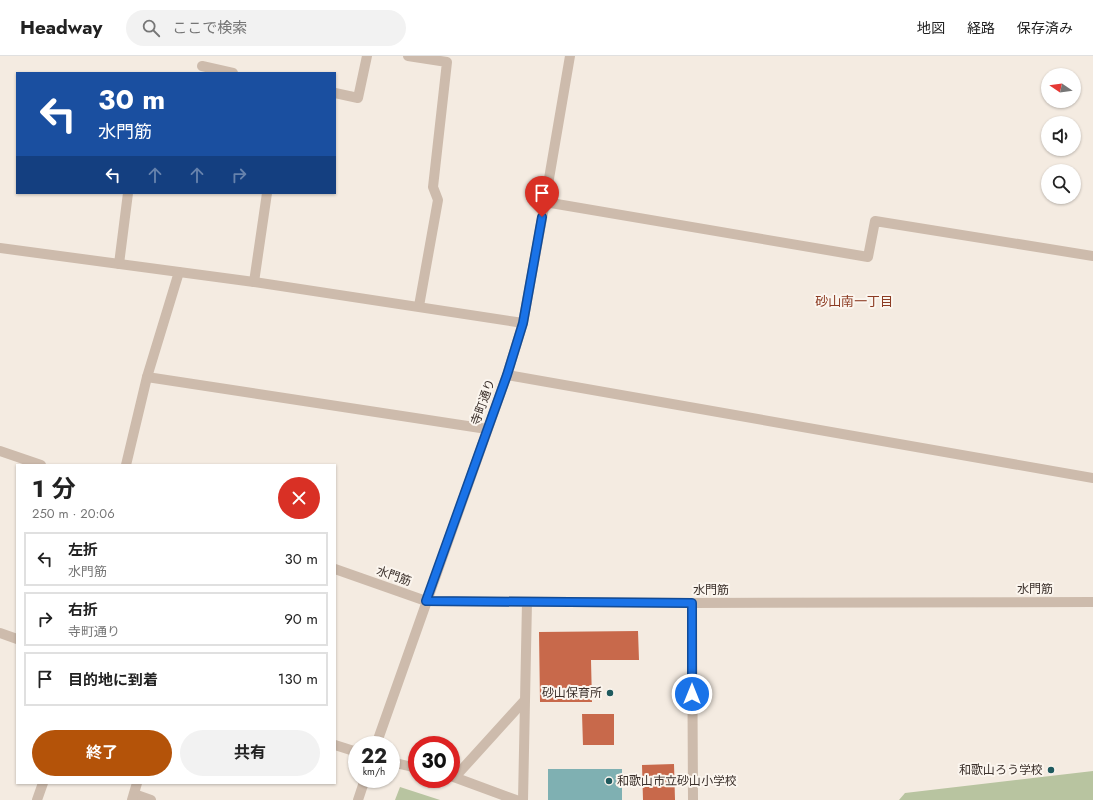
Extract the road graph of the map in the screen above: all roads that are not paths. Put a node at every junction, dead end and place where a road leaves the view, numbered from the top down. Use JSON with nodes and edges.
{"nodes":[{"id":1,"x":367,"y":56,"type":"edge"},
{"id":2,"x":408,"y":56,"type":"edge"},
{"id":3,"x":570,"y":56,"type":"edge"},
{"id":4,"x":202,"y":66,"type":"dead end"},
{"id":5,"x":229,"y":72,"type":"edge"},
{"id":6,"x":336,"y":93,"type":"edge"},
{"id":7,"x":128,"y":194,"type":"edge"},
{"id":8,"x":267,"y":194,"type":"edge"},
{"id":9,"x":545,"y":202,"type":"junction"},
{"id":10,"x":0,"y":248,"type":"edge"},
{"id":11,"x":1093,"y":256,"type":"edge"},
{"id":12,"x":119,"y":264,"type":"junction"},
{"id":13,"x":179,"y":272,"type":"junction"},
{"id":14,"x":254,"y":282,"type":"junction"},
{"id":15,"x":419,"y":306,"type":"junction"},
{"id":16,"x":523,"y":323,"type":"junction"},
{"id":17,"x":507,"y":375,"type":"junction"},
{"id":18,"x":147,"y":377,"type":"junction"},
{"id":19,"x":488,"y":429,"type":"junction"},
{"id":20,"x":0,"y":451,"type":"edge"},
{"id":21,"x":38,"y":464,"type":"edge"},
{"id":22,"x":126,"y":464,"type":"edge"},
{"id":23,"x":1093,"y":478,"type":"edge"},
{"id":24,"x":336,"y":569,"type":"edge"},
{"id":25,"x":426,"y":601,"type":"junction"},
{"id":26,"x":527,"y":602,"type":"junction"},
{"id":27,"x":1093,"y":602,"type":"edge"},
{"id":28,"x":692,"y":603,"type":"junction"},
{"id":29,"x":0,"y":633,"type":"edge"},
{"id":30,"x":16,"y":639,"type":"edge"},
{"id":31,"x":524,"y":701,"type":"junction"},
{"id":32,"x":379,"y":736,"type":"edge"},
{"id":33,"x":336,"y":745,"type":"edge"},
{"id":34,"x":348,"y":749,"type":"edge"},
{"id":35,"x":460,"y":770,"type":"edge"},
{"id":36,"x":460,"y":780,"type":"edge"},
{"id":37,"x":43,"y":784,"type":"edge"},
{"id":38,"x":137,"y":784,"type":"edge"},
{"id":39,"x":362,"y":788,"type":"edge"},
{"id":40,"x":133,"y":797,"type":"edge"},
{"id":41,"x":37,"y":800,"type":"edge"},
{"id":42,"x":151,"y":800,"type":"edge"},
{"id":43,"x":358,"y":800,"type":"edge"},
{"id":44,"x":516,"y":800,"type":"edge"},
{"id":45,"x":523,"y":800,"type":"edge"},
{"id":46,"x":693,"y":800,"type":"edge"}],
"edges":[{"from":1,"to":6,"type":"street"},
{"from":2,"to":15,"type":"street"},
{"from":3,"to":9,"type":"street","name":"寺町通り"},
{"from":4,"to":5,"type":"street"},
{"from":7,"to":12,"type":"street"},
{"from":8,"to":14,"type":"street"},
{"from":9,"to":11,"type":"street"},
{"from":9,"to":16,"type":"street","name":"寺町通り"},
{"from":10,"to":12,"type":"street"},
{"from":12,"to":13,"type":"street"},
{"from":13,"to":14,"type":"street"},
{"from":13,"to":18,"type":"street"},
{"from":14,"to":15,"type":"street"},
{"from":15,"to":16,"type":"street"},
{"from":16,"to":17,"type":"street","name":"寺町通り"},
{"from":17,"to":19,"type":"street","name":"寺町通り"},
{"from":17,"to":23,"type":"street"},
{"from":18,"to":19,"type":"street"},
{"from":18,"to":22,"type":"street"},
{"from":19,"to":25,"type":"street","name":"寺町通り"},
{"from":20,"to":21,"type":"street"},
{"from":24,"to":25,"type":"street","name":"水門筋"},
{"from":25,"to":26,"type":"street","name":"水門筋"},
{"from":25,"to":32,"type":"street","name":"寺町通り"},
{"from":26,"to":28,"type":"street","name":"水門筋"},
{"from":26,"to":31,"type":"street"},
{"from":27,"to":28,"type":"street","name":"水門筋"},
{"from":28,"to":46,"type":"street"},
{"from":29,"to":30,"type":"street"},
{"from":31,"to":35,"type":"street"},
{"from":31,"to":45,"type":"street"},
{"from":33,"to":34,"type":"street"},
{"from":36,"to":44,"type":"street"},
{"from":37,"to":41,"type":"street"},
{"from":38,"to":40,"type":"street"},
{"from":39,"to":43,"type":"street"},
{"from":40,"to":42,"type":"street"}]}
